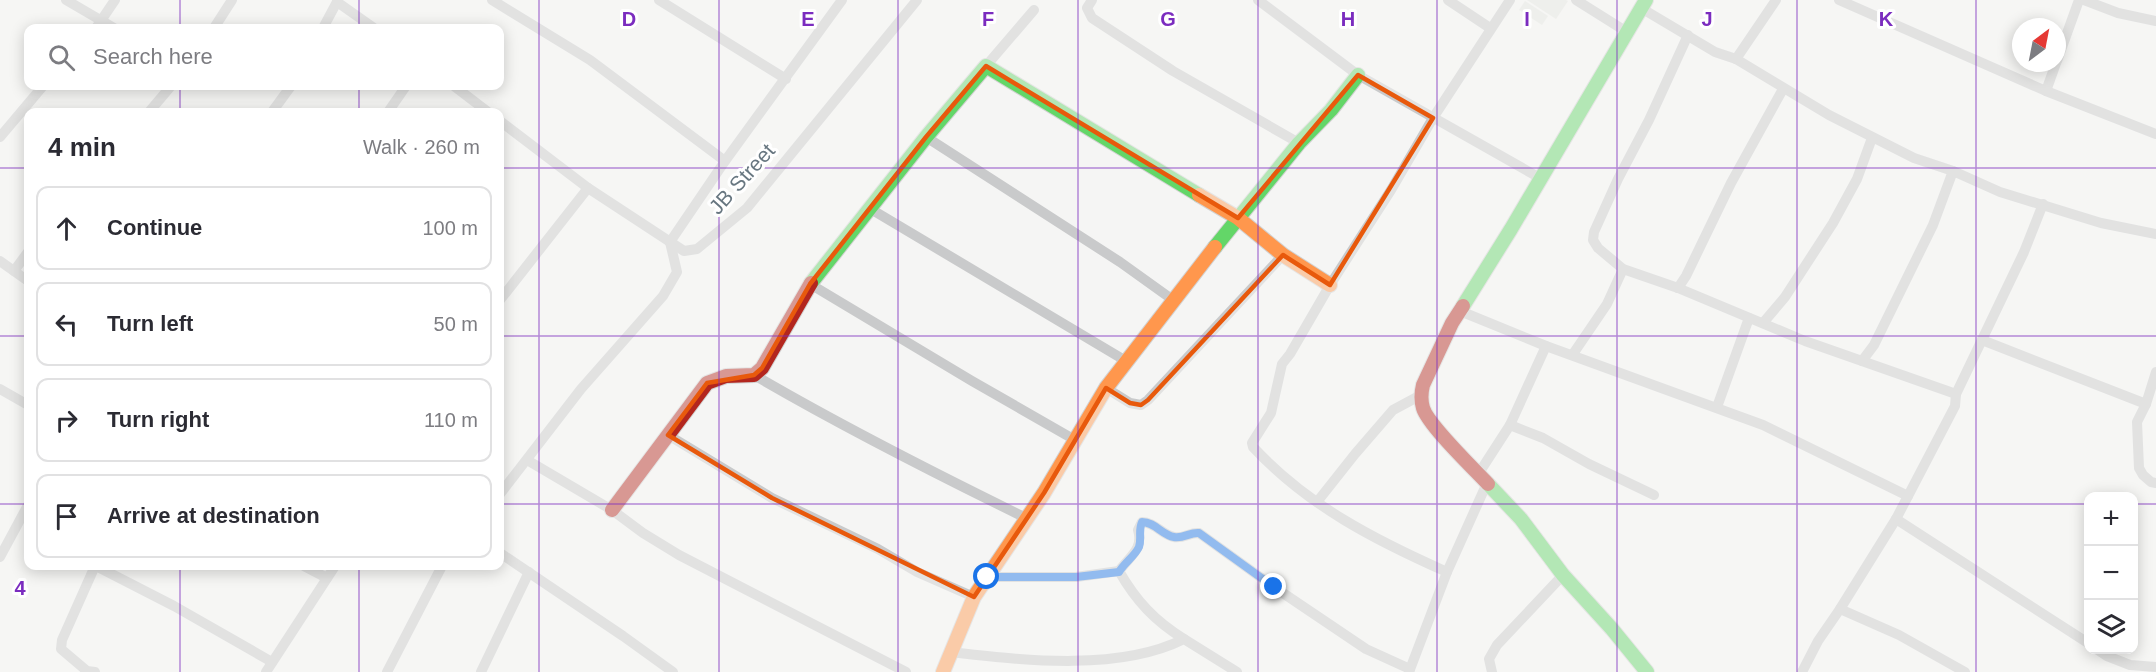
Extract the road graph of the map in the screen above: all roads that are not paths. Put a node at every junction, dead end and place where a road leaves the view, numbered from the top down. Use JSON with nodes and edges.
{"nodes":[{"id":1,"x":66,"y":0,"type":"edge"},
{"id":2,"x":115,"y":0,"type":"edge"},
{"id":3,"x":232,"y":0,"type":"edge"},
{"id":4,"x":492,"y":0,"type":"edge"},
{"id":5,"x":659,"y":0,"type":"edge"},
{"id":6,"x":842,"y":0,"type":"edge"},
{"id":7,"x":917,"y":0,"type":"edge"},
{"id":8,"x":1092,"y":0,"type":"edge"},
{"id":9,"x":1258,"y":0,"type":"edge"},
{"id":10,"x":1448,"y":0,"type":"edge"},
{"id":11,"x":1510,"y":0,"type":"edge"},
{"id":12,"x":1576,"y":0,"type":"edge"},
{"id":13,"x":1776,"y":0,"type":"edge"},
{"id":14,"x":1839,"y":0,"type":"edge"},
{"id":15,"x":2081,"y":0,"type":"edge"},
{"id":16,"x":338,"y":1,"type":"edge"},
{"id":17,"x":1644,"y":4,"type":"edge"},
{"id":18,"x":1034,"y":10,"type":"dead end"},
{"id":19,"x":2156,"y":21,"type":"edge"},
{"id":20,"x":98,"y":24,"type":"edge"},
{"id":21,"x":100,"y":24,"type":"edge"},
{"id":22,"x":217,"y":24,"type":"edge"},
{"id":23,"x":325,"y":24,"type":"edge"},
{"id":24,"x":369,"y":24,"type":"edge"},
{"id":25,"x":1490,"y":28,"type":"junction"},
{"id":26,"x":1627,"y":32,"type":"junction"},
{"id":27,"x":1688,"y":35,"type":"junction"},
{"id":28,"x":2066,"y":39,"type":"edge"},
{"id":29,"x":1736,"y":59,"type":"junction"},
{"id":30,"x":986,"y":66,"type":"junction"},
{"id":31,"x":2053,"y":72,"type":"edge"},
{"id":32,"x":1358,"y":75,"type":"junction"},
{"id":33,"x":786,"y":79,"type":"junction"},
{"id":34,"x":1783,"y":89,"type":"junction"},
{"id":35,"x":40,"y":90,"type":"edge"},
{"id":36,"x":168,"y":90,"type":"edge"},
{"id":37,"x":288,"y":90,"type":"edge"},
{"id":38,"x":403,"y":90,"type":"edge"},
{"id":39,"x":459,"y":90,"type":"edge"},
{"id":40,"x":2046,"y":91,"type":"junction"},
{"id":41,"x":24,"y":108,"type":"edge"},
{"id":42,"x":152,"y":108,"type":"edge"},
{"id":43,"x":275,"y":108,"type":"edge"},
{"id":44,"x":391,"y":108,"type":"edge"},
{"id":45,"x":484,"y":108,"type":"edge"},
{"id":46,"x":24,"y":109,"type":"edge"},
{"id":47,"x":1433,"y":118,"type":"junction"},
{"id":48,"x":504,"y":127,"type":"edge"},
{"id":49,"x":2156,"y":134,"type":"edge"},
{"id":50,"x":0,"y":137,"type":"edge"},
{"id":51,"x":926,"y":137,"type":"junction"},
{"id":52,"x":1872,"y":138,"type":"junction"},
{"id":53,"x":1299,"y":143,"type":"junction"},
{"id":54,"x":725,"y":161,"type":"junction"},
{"id":55,"x":1953,"y":171,"type":"junction"},
{"id":56,"x":1540,"y":178,"type":"junction"},
{"id":57,"x":588,"y":188,"type":"junction"},
{"id":58,"x":2043,"y":204,"type":"junction"},
{"id":59,"x":869,"y":208,"type":"junction"},
{"id":60,"x":1238,"y":218,"type":"junction"},
{"id":61,"x":2156,"y":234,"type":"edge"},
{"id":62,"x":670,"y":242,"type":"junction"},
{"id":63,"x":1282,"y":255,"type":"junction"},
{"id":64,"x":24,"y":257,"type":"edge"},
{"id":65,"x":0,"y":261,"type":"edge"},
{"id":66,"x":1623,"y":269,"type":"junction"},
{"id":67,"x":14,"y":271,"type":"junction"},
{"id":68,"x":24,"y":278,"type":"edge"},
{"id":69,"x":810,"y":284,"type":"junction"},
{"id":70,"x":1330,"y":285,"type":"junction"},
{"id":71,"x":1678,"y":288,"type":"junction"},
{"id":72,"x":504,"y":295,"type":"edge"},
{"id":73,"x":1173,"y":300,"type":"junction"},
{"id":74,"x":1460,"y":310,"type":"junction"},
{"id":75,"x":1749,"y":318,"type":"junction"},
{"id":76,"x":1763,"y":323,"type":"junction"},
{"id":77,"x":1982,"y":340,"type":"junction"},
{"id":78,"x":1546,"y":346,"type":"junction"},
{"id":79,"x":1573,"y":354,"type":"junction"},
{"id":80,"x":1126,"y":361,"type":"junction"},
{"id":81,"x":1862,"y":361,"type":"junction"},
{"id":82,"x":2156,"y":372,"type":"edge"},
{"id":83,"x":754,"y":375,"type":"junction"},
{"id":84,"x":1106,"y":388,"type":"junction"},
{"id":85,"x":2153,"y":388,"type":"edge"},
{"id":86,"x":0,"y":389,"type":"edge"},
{"id":87,"x":1956,"y":394,"type":"junction"},
{"id":88,"x":1421,"y":395,"type":"junction"},
{"id":89,"x":24,"y":403,"type":"edge"},
{"id":90,"x":2146,"y":404,"type":"junction"},
{"id":91,"x":1717,"y":407,"type":"junction"},
{"id":92,"x":1509,"y":425,"type":"junction"},
{"id":93,"x":668,"y":435,"type":"junction"},
{"id":94,"x":1075,"y":440,"type":"junction"},
{"id":95,"x":527,"y":460,"type":"junction"},
{"id":96,"x":1483,"y":478,"type":"junction"},
{"id":97,"x":2156,"y":483,"type":"edge"},
{"id":98,"x":504,"y":489,"type":"edge"},
{"id":99,"x":1654,"y":495,"type":"dead end"},
{"id":100,"x":1908,"y":496,"type":"junction"},
{"id":101,"x":1317,"y":502,"type":"junction"},
{"id":102,"x":612,"y":510,"type":"junction"},
{"id":103,"x":1026,"y":518,"type":"junction"},
{"id":104,"x":1896,"y":519,"type":"junction"},
{"id":105,"x":24,"y":524,"type":"edge"},
{"id":106,"x":504,"y":556,"type":"edge"},
{"id":107,"x":0,"y":557,"type":"edge"},
{"id":108,"x":93,"y":570,"type":"edge"},
{"id":109,"x":103,"y":570,"type":"edge"},
{"id":110,"x":312,"y":570,"type":"edge"},
{"id":111,"x":332,"y":570,"type":"edge"},
{"id":112,"x":440,"y":570,"type":"edge"},
{"id":113,"x":529,"y":572,"type":"junction"},
{"id":114,"x":1119,"y":572,"type":"junction"},
{"id":115,"x":1447,"y":572,"type":"junction"},
{"id":116,"x":1563,"y":575,"type":"junction"},
{"id":117,"x":987,"y":577,"type":"junction"},
{"id":118,"x":327,"y":578,"type":"junction"},
{"id":119,"x":974,"y":597,"type":"junction"},
{"id":120,"x":1840,"y":609,"type":"junction"},
{"id":121,"x":1184,"y":639,"type":"junction"},
{"id":122,"x":2084,"y":640,"type":"edge"},
{"id":123,"x":950,"y":652,"type":"junction"},
{"id":124,"x":2104,"y":654,"type":"edge"},
{"id":125,"x":272,"y":662,"type":"junction"},
{"id":126,"x":2156,"y":667,"type":"edge"},
{"id":127,"x":1410,"y":670,"type":"edge"},
{"id":128,"x":86,"y":672,"type":"edge"},
{"id":129,"x":95,"y":672,"type":"edge"},
{"id":130,"x":266,"y":672,"type":"edge"},
{"id":131,"x":387,"y":672,"type":"edge"},
{"id":132,"x":481,"y":672,"type":"edge"},
{"id":133,"x":673,"y":672,"type":"edge"},
{"id":134,"x":906,"y":672,"type":"edge"},
{"id":135,"x":943,"y":672,"type":"edge"},
{"id":136,"x":1237,"y":672,"type":"edge"},
{"id":137,"x":1492,"y":672,"type":"edge"},
{"id":138,"x":1647,"y":672,"type":"edge"},
{"id":139,"x":1802,"y":672,"type":"edge"},
{"id":140,"x":1965,"y":672,"type":"edge"}],
"edges":[{"from":1,"to":20,"type":"street"},
{"from":2,"to":21,"type":"street"},
{"from":3,"to":22,"type":"street"},
{"from":4,"to":54,"type":"street"},
{"from":5,"to":33,"type":"street"},
{"from":6,"to":33,"type":"street"},
{"from":7,"to":62,"type":"street","name":"JB Street"},
{"from":8,"to":53,"type":"street"},
{"from":9,"to":32,"type":"street"},
{"from":10,"to":25,"type":"street"},
{"from":11,"to":25,"type":"street"},
{"from":12,"to":26,"type":"street"},
{"from":13,"to":29,"type":"street"},
{"from":14,"to":40,"type":"street"},
{"from":15,"to":19,"type":"street"},
{"from":15,"to":28,"type":"street"},
{"from":16,"to":23,"type":"street"},
{"from":16,"to":24,"type":"street"},
{"from":17,"to":26,"type":"street"},
{"from":17,"to":27,"type":"street"},
{"from":18,"to":30,"type":"street"},
{"from":25,"to":47,"type":"street"},
{"from":26,"to":56,"type":"street"},
{"from":27,"to":29,"type":"street"},
{"from":27,"to":66,"type":"street"},
{"from":29,"to":34,"type":"street"},
{"from":30,"to":51,"type":"street"},
{"from":30,"to":60,"type":"street"},
{"from":31,"to":40,"type":"street"},
{"from":32,"to":47,"type":"street"},
{"from":32,"to":53,"type":"street"},
{"from":33,"to":54,"type":"street"},
{"from":34,"to":52,"type":"street"},
{"from":34,"to":71,"type":"street"},
{"from":35,"to":41,"type":"street"},
{"from":36,"to":42,"type":"street"},
{"from":37,"to":43,"type":"street"},
{"from":38,"to":44,"type":"street"},
{"from":39,"to":45,"type":"street"},
{"from":40,"to":49,"type":"street"},
{"from":46,"to":50,"type":"street"},
{"from":47,"to":56,"type":"street"},
{"from":47,"to":70,"type":"street"},
{"from":48,"to":57,"type":"street","name":"JB Street"},
{"from":51,"to":59,"type":"street"},
{"from":51,"to":73,"type":"street"},
{"from":52,"to":55,"type":"street"},
{"from":52,"to":76,"type":"street"},
{"from":53,"to":60,"type":"street"},
{"from":54,"to":62,"type":"street"},
{"from":55,"to":58,"type":"street"},
{"from":55,"to":81,"type":"street"},
{"from":56,"to":74,"type":"street"},
{"from":57,"to":62,"type":"street","name":"JB Street"},
{"from":57,"to":72,"type":"street"},
{"from":58,"to":61,"type":"street"},
{"from":58,"to":77,"type":"street"},
{"from":59,"to":69,"type":"street"},
{"from":59,"to":80,"type":"street"},
{"from":60,"to":63,"type":"street"},
{"from":60,"to":73,"type":"street"},
{"from":62,"to":95,"type":"street"},
{"from":63,"to":70,"type":"street"},
{"from":63,"to":84,"type":"street"},
{"from":64,"to":67,"type":"street"},
{"from":65,"to":67,"type":"street"},
{"from":66,"to":71,"type":"street"},
{"from":66,"to":79,"type":"street"},
{"from":67,"to":68,"type":"street"},
{"from":69,"to":83,"type":"street"},
{"from":69,"to":94,"type":"street"},
{"from":70,"to":101,"type":"street"},
{"from":71,"to":75,"type":"street"},
{"from":73,"to":80,"type":"street"},
{"from":74,"to":78,"type":"street"},
{"from":74,"to":88,"type":"street"},
{"from":75,"to":76,"type":"street"},
{"from":75,"to":91,"type":"street"},
{"from":76,"to":81,"type":"street"},
{"from":77,"to":87,"type":"street"},
{"from":77,"to":90,"type":"street"},
{"from":78,"to":79,"type":"street"},
{"from":78,"to":92,"type":"street"},
{"from":79,"to":91,"type":"street"},
{"from":80,"to":84,"type":"street"},
{"from":81,"to":87,"type":"street"},
{"from":82,"to":85,"type":"street"},
{"from":83,"to":93,"type":"street"},
{"from":83,"to":103,"type":"street"},
{"from":84,"to":94,"type":"street"},
{"from":85,"to":90,"type":"street"},
{"from":86,"to":89,"type":"street"},
{"from":87,"to":100,"type":"street"},
{"from":88,"to":96,"type":"street"},
{"from":88,"to":101,"type":"street"},
{"from":90,"to":97,"type":"street"},
{"from":91,"to":100,"type":"street"},
{"from":92,"to":96,"type":"street"},
{"from":92,"to":99,"type":"street"},
{"from":93,"to":102,"type":"street"},
{"from":93,"to":119,"type":"street"},
{"from":94,"to":103,"type":"street"},
{"from":95,"to":98,"type":"street"},
{"from":95,"to":102,"type":"street"},
{"from":96,"to":115,"type":"street"},
{"from":96,"to":116,"type":"street"},
{"from":100,"to":104,"type":"street"},
{"from":101,"to":115,"type":"street"},
{"from":102,"to":134,"type":"street"},
{"from":103,"to":117,"type":"street"},
{"from":104,"to":120,"type":"street"},
{"from":104,"to":122,"type":"street"},
{"from":105,"to":107,"type":"street"},
{"from":106,"to":113,"type":"street"},
{"from":108,"to":128,"type":"street"},
{"from":109,"to":125,"type":"street"},
{"from":110,"to":118,"type":"street"},
{"from":111,"to":118,"type":"street"},
{"from":112,"to":131,"type":"street"},
{"from":113,"to":132,"type":"street"},
{"from":113,"to":133,"type":"street"},
{"from":114,"to":117,"type":"street"},
{"from":114,"to":121,"type":"street"},
{"from":114,"to":127,"type":"street"},
{"from":115,"to":127,"type":"street"},
{"from":116,"to":137,"type":"street"},
{"from":116,"to":138,"type":"street"},
{"from":117,"to":119,"type":"street"},
{"from":118,"to":125,"type":"street"},
{"from":119,"to":123,"type":"street"},
{"from":120,"to":139,"type":"street"},
{"from":120,"to":140,"type":"street"},
{"from":121,"to":123,"type":"street"},
{"from":121,"to":136,"type":"street"},
{"from":123,"to":135,"type":"street"},
{"from":124,"to":126,"type":"street"},
{"from":125,"to":130,"type":"street"},
{"from":128,"to":129,"type":"street"}]}
